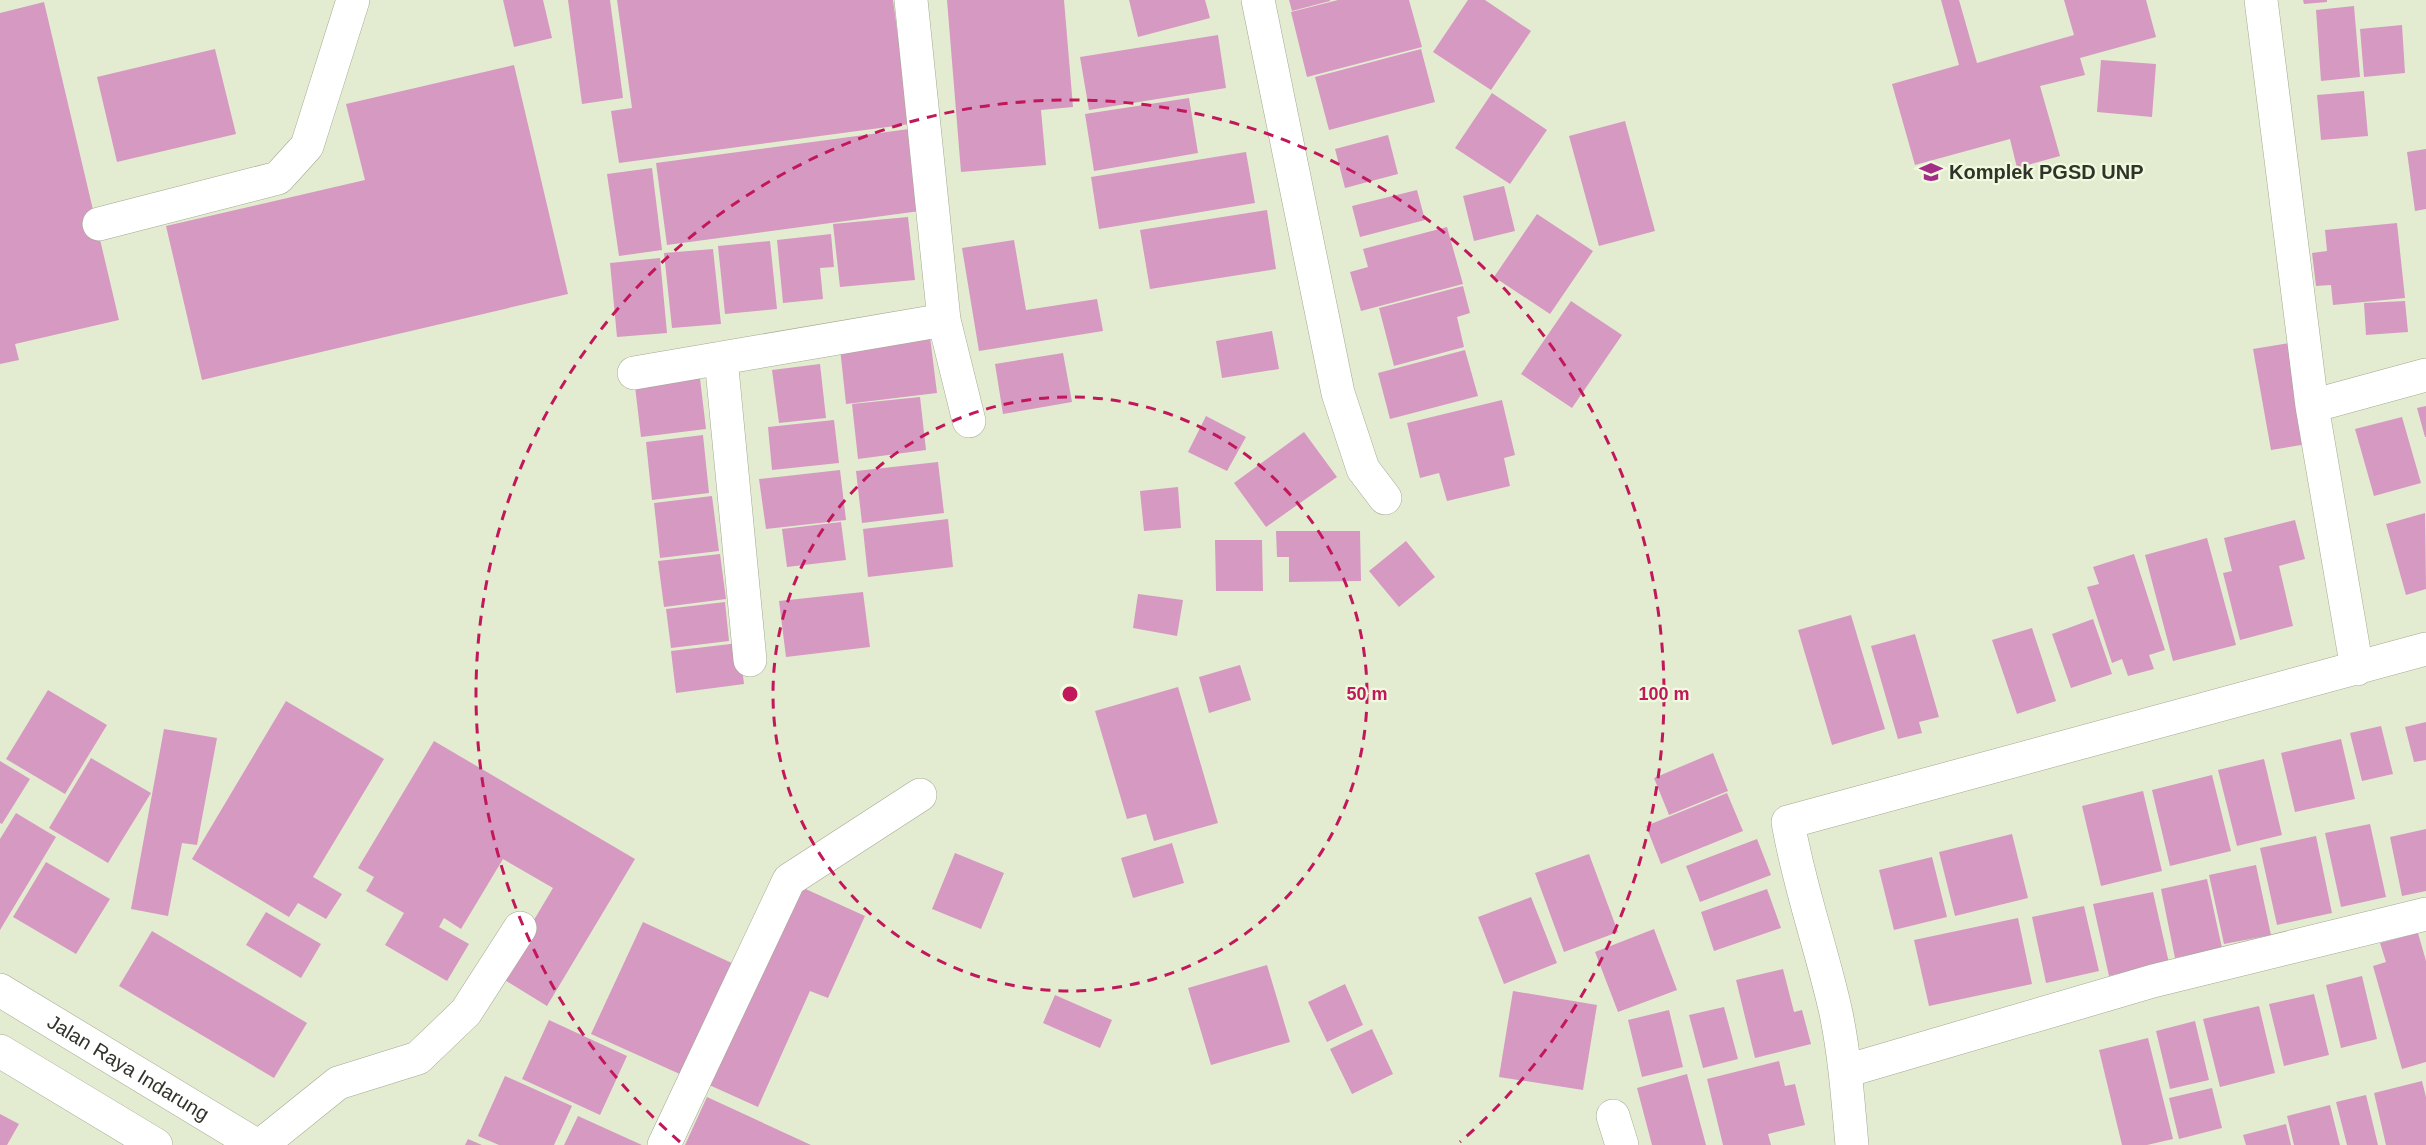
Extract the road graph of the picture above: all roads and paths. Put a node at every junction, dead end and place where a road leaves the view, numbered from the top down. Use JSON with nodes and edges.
{"nodes":[{"id":1,"x":353,"y":0,"type":"edge"},
{"id":2,"x":911,"y":0,"type":"edge"},
{"id":3,"x":1258,"y":0,"type":"edge"},
{"id":4,"x":2262,"y":0,"type":"edge"},
{"id":5,"x":99,"y":224,"type":"dead end"},
{"id":6,"x":944,"y":320,"type":"junction"},
{"id":7,"x":721,"y":358,"type":"junction"},
{"id":8,"x":634,"y":373,"type":"dead end"},
{"id":9,"x":2426,"y":375,"type":"edge"},
{"id":10,"x":2312,"y":406,"type":"junction"},
{"id":11,"x":969,"y":422,"type":"dead end"},
{"id":12,"x":1385,"y":498,"type":"dead end"},
{"id":13,"x":2426,"y":649,"type":"edge"},
{"id":14,"x":750,"y":660,"type":"dead end"},
{"id":15,"x":2357,"y":669,"type":"junction"},
{"id":16,"x":920,"y":795,"type":"dead end"},
{"id":17,"x":2426,"y":914,"type":"edge"},
{"id":18,"x":520,"y":928,"type":"dead end"},
{"id":19,"x":0,"y":990,"type":"edge"},
{"id":20,"x":0,"y":1051,"type":"edge"},
{"id":21,"x":1846,"y":1071,"type":"junction"},
{"id":22,"x":156,"y":1145,"type":"edge"},
{"id":23,"x":256,"y":1145,"type":"edge"},
{"id":24,"x":261,"y":1145,"type":"edge"},
{"id":25,"x":664,"y":1145,"type":"edge"},
{"id":26,"x":1852,"y":1145,"type":"edge"}],
"edges":[{"from":1,"to":5,"type":"main road"},
{"from":2,"to":6,"type":"main road"},
{"from":3,"to":12,"type":"main road"},
{"from":4,"to":10,"type":"main road"},
{"from":6,"to":7,"type":"main road"},
{"from":6,"to":11,"type":"main road"},
{"from":7,"to":8,"type":"main road"},
{"from":7,"to":14,"type":"main road"},
{"from":9,"to":10,"type":"main road"},
{"from":10,"to":15,"type":"main road"},
{"from":13,"to":15,"type":"main road"},
{"from":15,"to":21,"type":"main road"},
{"from":16,"to":25,"type":"main road"},
{"from":17,"to":21,"type":"main road"},
{"from":18,"to":24,"type":"main road"},
{"from":19,"to":23,"type":"main road","name":"Jalan Raya Indarung"},
{"from":20,"to":22,"type":"main road"},
{"from":21,"to":26,"type":"main road"}]}
